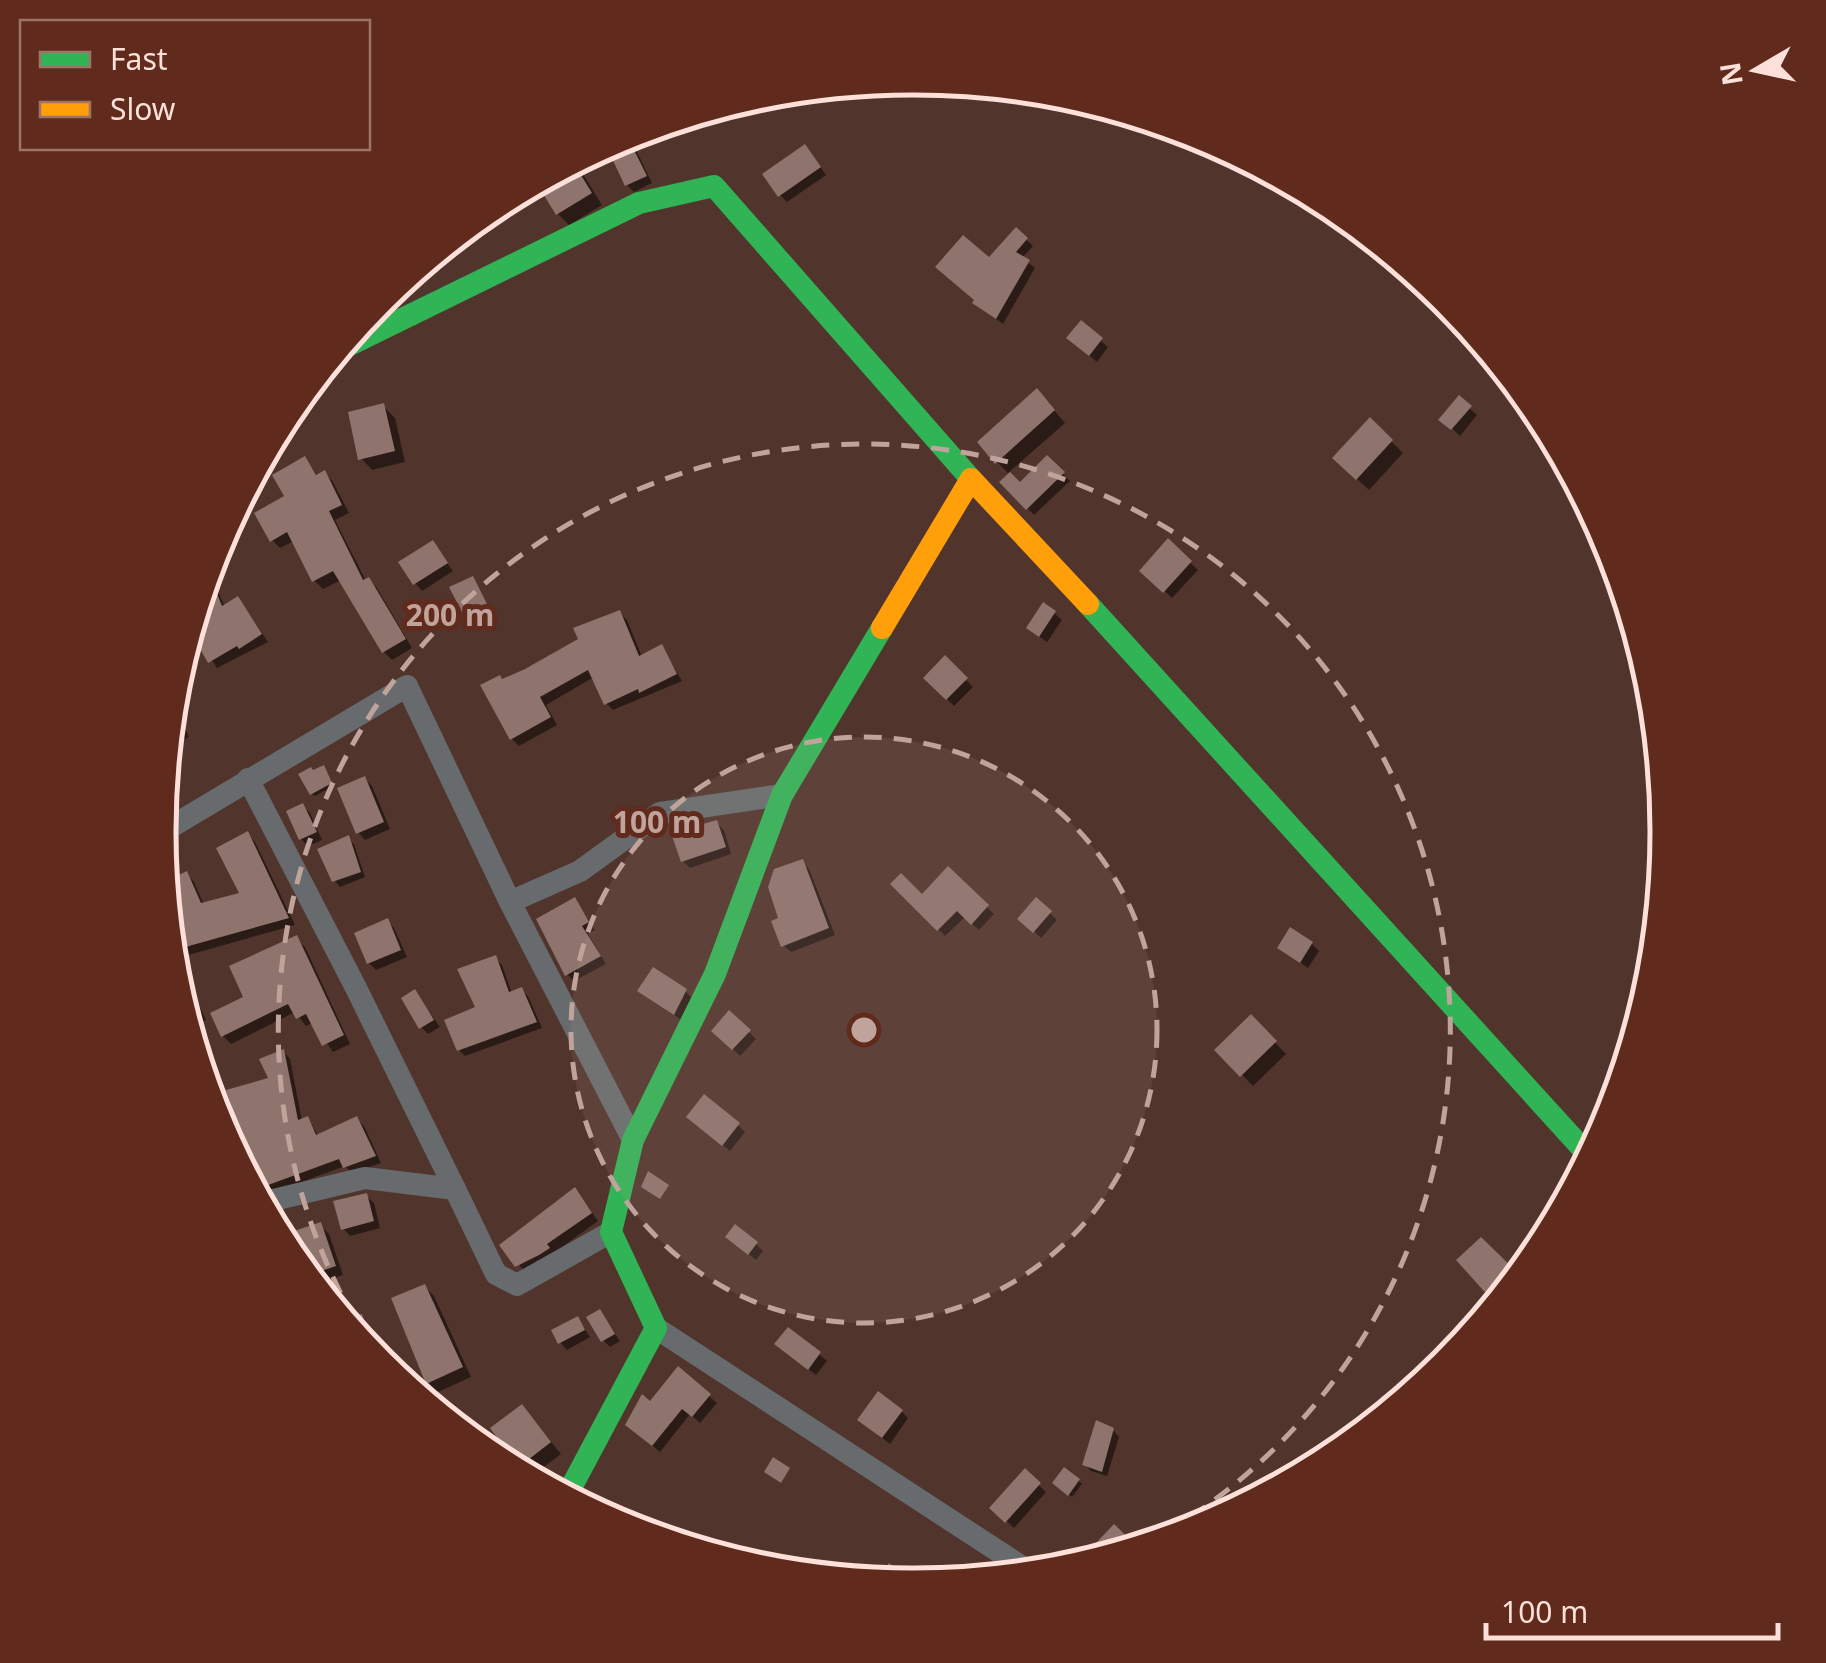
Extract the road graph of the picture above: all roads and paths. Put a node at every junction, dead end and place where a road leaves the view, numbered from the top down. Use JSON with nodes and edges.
{"nodes":[{"id":1,"x":369,"y":335,"type":"edge"},
{"id":2,"x":971,"y":479,"type":"junction"},
{"id":3,"x":248,"y":779,"type":"junction"},
{"id":4,"x":782,"y":795,"type":"junction"},
{"id":5,"x":176,"y":823,"type":"edge"},
{"id":6,"x":510,"y":902,"type":"junction"},
{"id":7,"x":634,"y":1140,"type":"junction"},
{"id":8,"x":1579,"y":1144,"type":"edge"},
{"id":9,"x":454,"y":1189,"type":"junction"},
{"id":10,"x":275,"y":1200,"type":"edge"},
{"id":11,"x":611,"y":1232,"type":"junction"},
{"id":12,"x":656,"y":1328,"type":"junction"},
{"id":13,"x":573,"y":1484,"type":"edge"},
{"id":14,"x":1013,"y":1561,"type":"edge"}],
"edges":[{"from":1,"to":2,"type":"street"},
{"from":2,"to":4,"type":"street"},
{"from":2,"to":8,"type":"street"},
{"from":3,"to":5,"type":"street"},
{"from":3,"to":6,"type":"street"},
{"from":3,"to":9,"type":"street"},
{"from":4,"to":6,"type":"street"},
{"from":4,"to":7,"type":"street"},
{"from":6,"to":7,"type":"street"},
{"from":7,"to":11,"type":"street"},
{"from":9,"to":10,"type":"street"},
{"from":9,"to":11,"type":"street"},
{"from":11,"to":12,"type":"street"},
{"from":12,"to":13,"type":"street"},
{"from":12,"to":14,"type":"street"}]}
